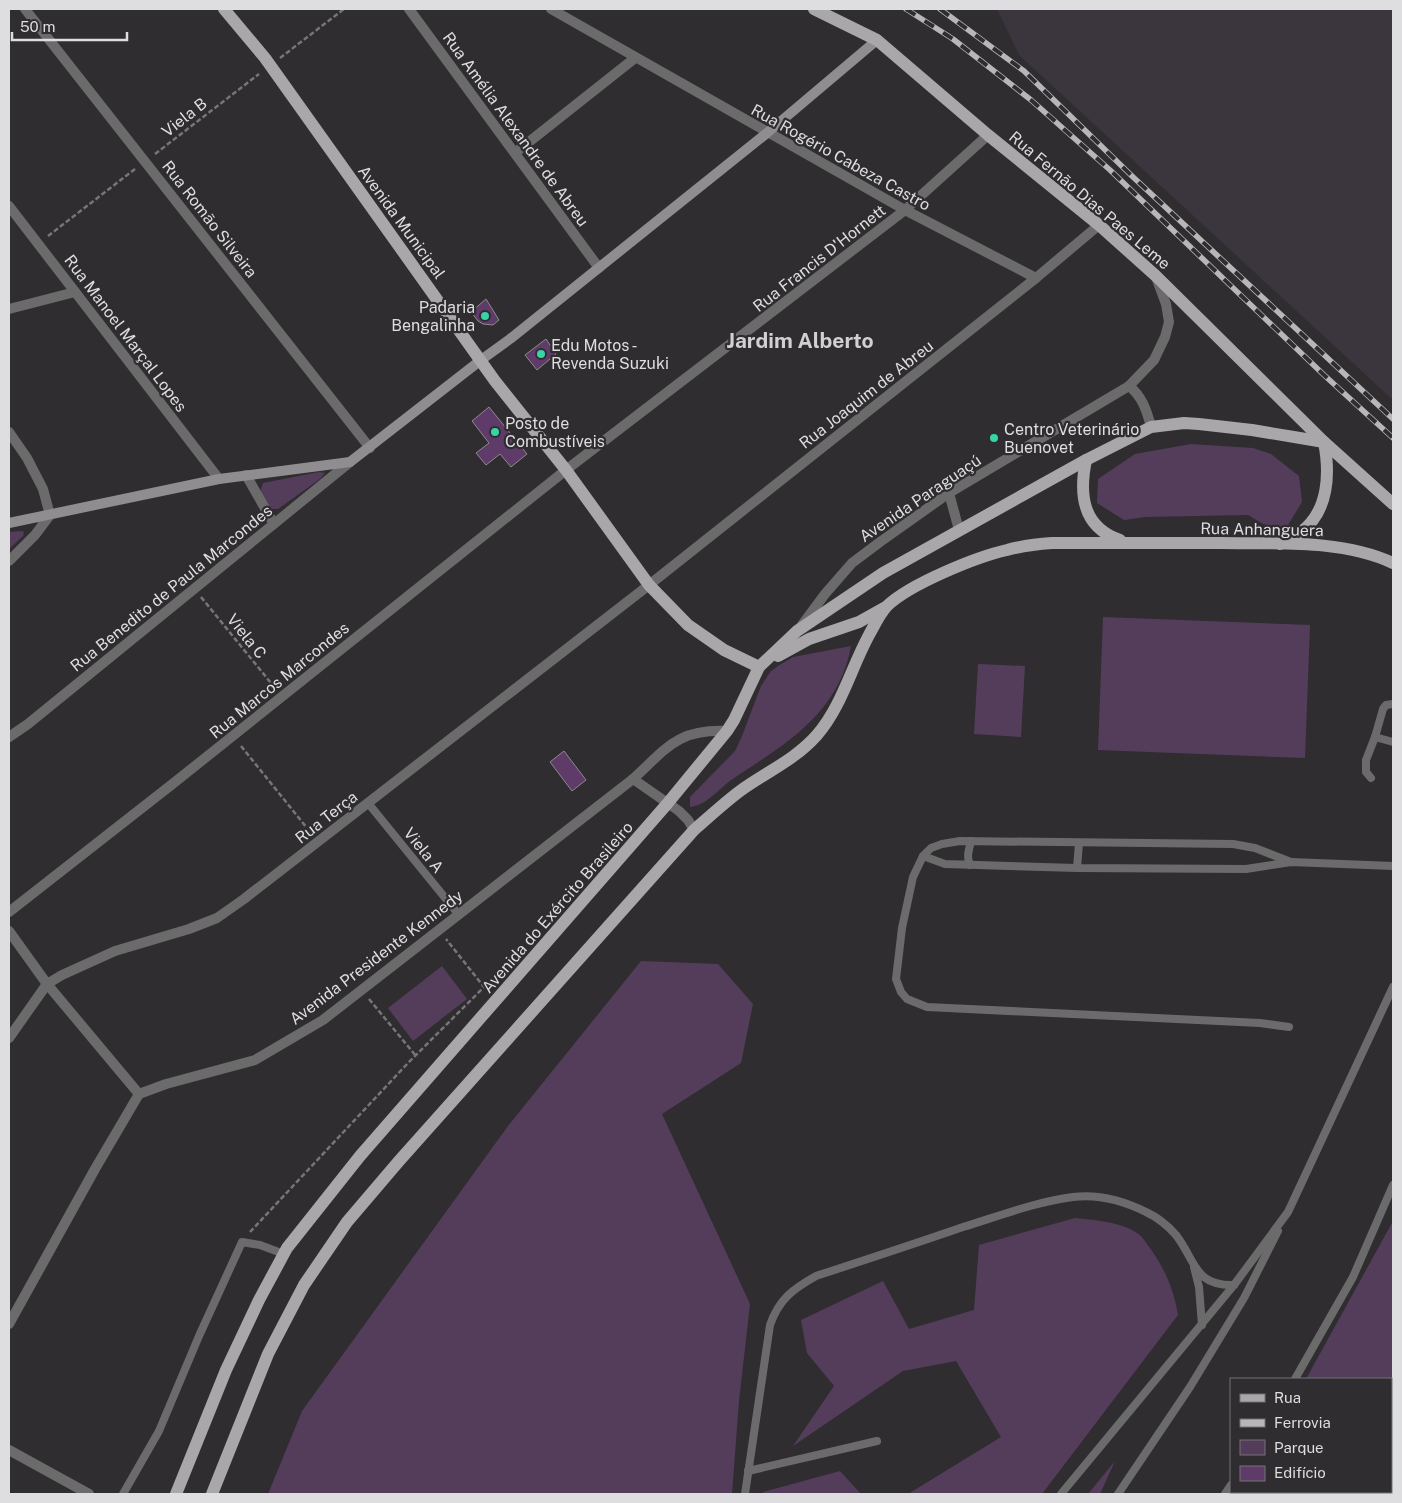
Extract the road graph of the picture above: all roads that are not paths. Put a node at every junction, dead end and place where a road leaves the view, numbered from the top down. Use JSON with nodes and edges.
{"nodes":[{"id":1,"x":26,"y":9,"type":"edge"},
{"id":2,"x":224,"y":9,"type":"edge"},
{"id":3,"x":409,"y":9,"type":"edge"},
{"id":4,"x":551,"y":9,"type":"edge"},
{"id":5,"x":814,"y":9,"type":"edge"},
{"id":6,"x":877,"y":40,"type":"junction"},
{"id":7,"x":635,"y":58,"type":"junction"},
{"id":8,"x":767,"y":133,"type":"junction"},
{"id":9,"x":988,"y":135,"type":"junction"},
{"id":10,"x":515,"y":152,"type":"junction"},
{"id":11,"x":9,"y":206,"type":"edge"},
{"id":12,"x":905,"y":210,"type":"junction"},
{"id":13,"x":1099,"y":225,"type":"junction"},
{"id":14,"x":599,"y":268,"type":"junction"},
{"id":15,"x":1156,"y":276,"type":"junction"},
{"id":16,"x":1036,"y":278,"type":"junction"},
{"id":17,"x":76,"y":292,"type":"junction"},
{"id":18,"x":9,"y":309,"type":"edge"},
{"id":19,"x":481,"y":360,"type":"junction"},
{"id":20,"x":1129,"y":386,"type":"junction"},
{"id":21,"x":1151,"y":427,"type":"junction"},
{"id":22,"x":9,"y":432,"type":"edge"},
{"id":23,"x":1324,"y":442,"type":"junction"},
{"id":24,"x":370,"y":448,"type":"junction"},
{"id":25,"x":1086,"y":460,"type":"junction"},
{"id":26,"x":350,"y":462,"type":"junction"},
{"id":27,"x":566,"y":470,"type":"junction"},
{"id":28,"x":246,"y":475,"type":"junction"},
{"id":29,"x":219,"y":479,"type":"junction"},
{"id":30,"x":949,"y":493,"type":"junction"},
{"id":31,"x":1393,"y":504,"type":"edge"},
{"id":32,"x":50,"y":515,"type":"junction"},
{"id":33,"x":9,"y":524,"type":"edge"},
{"id":34,"x":274,"y":524,"type":"junction"},
{"id":35,"x":959,"y":530,"type":"junction"},
{"id":36,"x":1127,"y":543,"type":"junction"},
{"id":37,"x":1280,"y":544,"type":"junction"},
{"id":38,"x":9,"y":561,"type":"edge"},
{"id":39,"x":1393,"y":563,"type":"edge"},
{"id":40,"x":649,"y":585,"type":"junction"},
{"id":41,"x":887,"y":607,"type":"junction"},
{"id":42,"x":797,"y":631,"type":"junction"},
{"id":43,"x":759,"y":666,"type":"junction"},
{"id":44,"x":1393,"y":704,"type":"edge"},
{"id":45,"x":727,"y":732,"type":"junction"},
{"id":46,"x":9,"y":737,"type":"edge"},
{"id":47,"x":1376,"y":737,"type":"junction"},
{"id":48,"x":1393,"y":742,"type":"edge"},
{"id":49,"x":1372,"y":778,"type":"dead end"},
{"id":50,"x":633,"y":779,"type":"junction"},
{"id":51,"x":368,"y":803,"type":"junction"},
{"id":52,"x":668,"y":804,"type":"junction"},
{"id":53,"x":694,"y":830,"type":"junction"},
{"id":54,"x":971,"y":841,"type":"junction"},
{"id":55,"x":1079,"y":843,"type":"junction"},
{"id":56,"x":923,"y":856,"type":"junction"},
{"id":57,"x":1291,"y":862,"type":"junction"},
{"id":58,"x":970,"y":866,"type":"junction"},
{"id":59,"x":1393,"y":866,"type":"edge"},
{"id":60,"x":1077,"y":868,"type":"junction"},
{"id":61,"x":9,"y":912,"type":"edge"},
{"id":62,"x":459,"y":914,"type":"junction"},
{"id":63,"x":9,"y":931,"type":"edge"},
{"id":64,"x":47,"y":984,"type":"junction"},
{"id":65,"x":1393,"y":987,"type":"edge"},
{"id":66,"x":1289,"y":1027,"type":"dead end"},
{"id":67,"x":9,"y":1038,"type":"edge"},
{"id":68,"x":139,"y":1094,"type":"junction"},
{"id":69,"x":1393,"y":1186,"type":"edge"},
{"id":70,"x":1288,"y":1212,"type":"junction"},
{"id":71,"x":284,"y":1254,"type":"junction"},
{"id":72,"x":1194,"y":1265,"type":"junction"},
{"id":73,"x":1234,"y":1285,"type":"junction"},
{"id":74,"x":9,"y":1324,"type":"edge"},
{"id":75,"x":1202,"y":1325,"type":"junction"},
{"id":76,"x":1296,"y":1378,"type":"edge"},
{"id":77,"x":877,"y":1442,"type":"dead end"},
{"id":78,"x":9,"y":1450,"type":"edge"},
{"id":79,"x":748,"y":1471,"type":"junction"},
{"id":80,"x":89,"y":1494,"type":"edge"},
{"id":81,"x":123,"y":1494,"type":"edge"},
{"id":82,"x":176,"y":1494,"type":"edge"},
{"id":83,"x":212,"y":1494,"type":"edge"},
{"id":84,"x":745,"y":1494,"type":"edge"},
{"id":85,"x":1061,"y":1494,"type":"edge"},
{"id":86,"x":1118,"y":1494,"type":"edge"}],
"edges":[{"from":1,"to":24,"type":"street","name":"Rua Romão Silveira"},
{"from":2,"to":19,"type":"main road","name":"Avenida Municipal"},
{"from":3,"to":10,"type":"street","name":"Rua Amélia Alexandre de Abreu"},
{"from":4,"to":7,"type":"street","name":"Rua Rogério Cabeza Castro"},
{"from":5,"to":6,"type":"main road","name":"Rua Fernão Dias Paes Leme"},
{"from":6,"to":8,"type":"main road"},
{"from":6,"to":9,"type":"main road","name":"Rua Fernão Dias Paes Leme"},
{"from":7,"to":8,"type":"street","name":"Rua Rogério Cabeza Castro"},
{"from":7,"to":10,"type":"street"},
{"from":8,"to":12,"type":"street","name":"Rua Rogério Cabeza Castro"},
{"from":8,"to":14,"type":"main road"},
{"from":9,"to":12,"type":"street","name":"Rua Francis D'Hornett"},
{"from":9,"to":13,"type":"main road","name":"Rua Fernão Dias Paes Leme"},
{"from":10,"to":14,"type":"street","name":"Rua Amélia Alexandre de Abreu"},
{"from":11,"to":17,"type":"street","name":"Rua Manoel Marçal Lopes"},
{"from":12,"to":16,"type":"street","name":"Rua Rogério Cabeza Castro"},
{"from":12,"to":27,"type":"street","name":"Rua Francis D'Hornett"},
{"from":13,"to":15,"type":"main road","name":"Rua Fernão Dias Paes Leme"},
{"from":13,"to":16,"type":"street","name":"Rua Joaquim de Abreu"},
{"from":14,"to":19,"type":"main road"},
{"from":15,"to":20,"type":"street","name":"Avenida Paraguaçú"},
{"from":15,"to":23,"type":"main road","name":"Rua Fernão Dias Paes Leme"},
{"from":16,"to":40,"type":"street","name":"Rua Joaquim de Abreu"},
{"from":17,"to":18,"type":"street"},
{"from":17,"to":29,"type":"street","name":"Rua Manoel Marçal Lopes"},
{"from":19,"to":24,"type":"main road"},
{"from":19,"to":27,"type":"main road","name":"Avenida Municipal"},
{"from":20,"to":21,"type":"street"},
{"from":20,"to":30,"type":"street","name":"Avenida Paraguaçú"},
{"from":21,"to":23,"type":"main road","name":"Avenida do Exército Brasileiro"},
{"from":21,"to":25,"type":"main road","name":"Avenida do Exército Brasileiro"},
{"from":22,"to":32,"type":"street"},
{"from":23,"to":31,"type":"main road","name":"Rua Fernão Dias Paes Leme"},
{"from":23,"to":37,"type":"main road"},
{"from":24,"to":26,"type":"main road"},
{"from":25,"to":35,"type":"main road","name":"Avenida do Exército Brasileiro"},
{"from":25,"to":36,"type":"main road"},
{"from":26,"to":28,"type":"main road"},
{"from":26,"to":34,"type":"street","name":"Rua Benedito de Paula Marcondes"},
{"from":27,"to":40,"type":"main road","name":"Avenida Municipal"},
{"from":27,"to":61,"type":"street","name":"Rua Marcos Marcondes"},
{"from":28,"to":29,"type":"main road"},
{"from":28,"to":34,"type":"street"},
{"from":29,"to":32,"type":"main road"},
{"from":30,"to":35,"type":"street"},
{"from":30,"to":42,"type":"street","name":"Avenida Paraguaçú"},
{"from":32,"to":33,"type":"main road"},
{"from":32,"to":38,"type":"street"},
{"from":34,"to":46,"type":"street","name":"Rua Benedito de Paula Marcondes"},
{"from":35,"to":42,"type":"main road","name":"Avenida do Exército Brasileiro"},
{"from":36,"to":37,"type":"main road","name":"Rua Anhanguera"},
{"from":36,"to":41,"type":"main road"},
{"from":37,"to":39,"type":"main road","name":"Rua Anhanguera"},
{"from":40,"to":43,"type":"main road","name":"Avenida Municipal"},
{"from":40,"to":51,"type":"street","name":"Rua Terça"},
{"from":41,"to":43,"type":"main road"},
{"from":41,"to":53,"type":"main road"},
{"from":42,"to":43,"type":"main road","name":"Avenida do Exército Brasileiro"},
{"from":43,"to":45,"type":"main road","name":"Avenida do Exército Brasileiro"},
{"from":44,"to":47,"type":"lane"},
{"from":45,"to":50,"type":"street","name":"Avenida Presidente Kennedy"},
{"from":45,"to":52,"type":"main road","name":"Avenida do Exército Brasileiro"},
{"from":47,"to":48,"type":"lane"},
{"from":47,"to":49,"type":"lane"},
{"from":50,"to":52,"type":"street"},
{"from":50,"to":62,"type":"street","name":"Avenida Presidente Kennedy"},
{"from":51,"to":62,"type":"lane","name":"Viela A"},
{"from":51,"to":64,"type":"street","name":"Rua Terça"},
{"from":52,"to":53,"type":"street"},
{"from":52,"to":71,"type":"main road","name":"Avenida do Exército Brasileiro"},
{"from":53,"to":83,"type":"main road"},
{"from":54,"to":55,"type":"lane"},
{"from":54,"to":56,"type":"lane"},
{"from":54,"to":58,"type":"lane"},
{"from":55,"to":57,"type":"lane"},
{"from":55,"to":60,"type":"lane"},
{"from":56,"to":58,"type":"lane"},
{"from":56,"to":66,"type":"lane"},
{"from":57,"to":59,"type":"lane"},
{"from":57,"to":60,"type":"lane"},
{"from":58,"to":60,"type":"lane"},
{"from":62,"to":68,"type":"street","name":"Avenida Presidente Kennedy"},
{"from":63,"to":64,"type":"street"},
{"from":64,"to":67,"type":"street","name":"Rua Terça"},
{"from":64,"to":68,"type":"street"},
{"from":65,"to":70,"type":"lane"},
{"from":68,"to":74,"type":"street"},
{"from":69,"to":76,"type":"lane"},
{"from":70,"to":73,"type":"lane"},
{"from":70,"to":86,"type":"lane"},
{"from":71,"to":81,"type":"lane"},
{"from":71,"to":82,"type":"main road","name":"Avenida do Exército Brasileiro"},
{"from":72,"to":73,"type":"lane"},
{"from":72,"to":75,"type":"lane"},
{"from":72,"to":79,"type":"lane"},
{"from":73,"to":75,"type":"lane"},
{"from":75,"to":85,"type":"lane"},
{"from":77,"to":79,"type":"lane"},
{"from":78,"to":80,"type":"street"},
{"from":79,"to":84,"type":"lane"}]}
